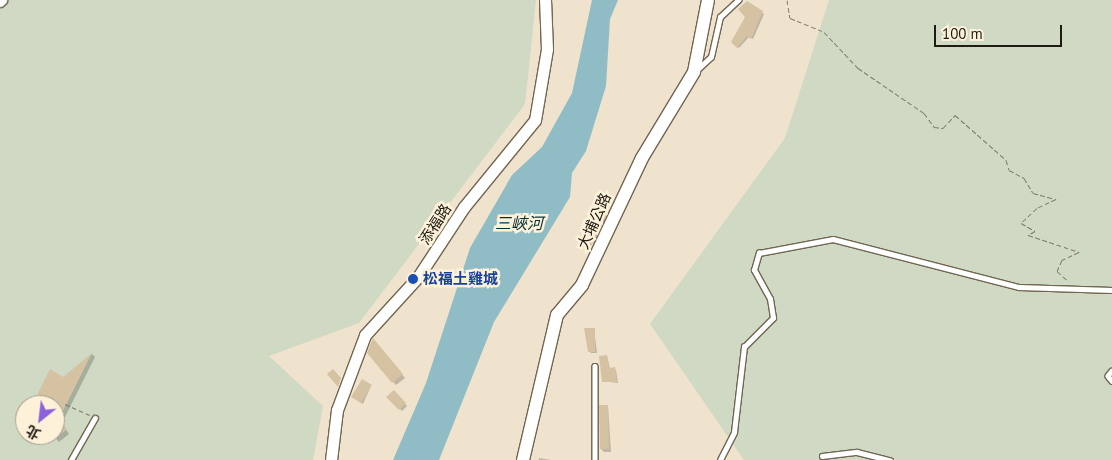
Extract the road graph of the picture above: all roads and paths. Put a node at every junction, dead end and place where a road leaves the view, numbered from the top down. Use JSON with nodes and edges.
{"nodes":[{"id":1,"x":545,"y":0,"type":"edge"},
{"id":2,"x":708,"y":0,"type":"edge"},
{"id":3,"x":738,"y":0,"type":"edge"},
{"id":4,"x":787,"y":0,"type":"edge"},
{"id":5,"x":694,"y":72,"type":"junction"},
{"id":6,"x":1071,"y":290,"type":"junction"},
{"id":7,"x":1112,"y":290,"type":"edge"},
{"id":8,"x":595,"y":366,"type":"dead end"},
{"id":9,"x":1112,"y":371,"type":"edge"},
{"id":10,"x":1112,"y":382,"type":"edge"},
{"id":11,"x":65,"y":404,"type":"dead end"},
{"id":12,"x":94,"y":418,"type":"joint"},
{"id":13,"x":822,"y":456,"type":"dead end"},
{"id":14,"x":70,"y":460,"type":"edge"},
{"id":15,"x":331,"y":460,"type":"edge"},
{"id":16,"x":523,"y":460,"type":"edge"},
{"id":17,"x":595,"y":460,"type":"edge"},
{"id":18,"x":720,"y":460,"type":"edge"},
{"id":19,"x":890,"y":460,"type":"edge"}],
"edges":[{"from":1,"to":15,"type":"street","name":"添福路"},
{"from":2,"to":5,"type":"main road","name":"大埔公路"},
{"from":3,"to":5,"type":"lane"},
{"from":4,"to":6,"type":"path"},
{"from":5,"to":16,"type":"main road","name":"大埔公路"},
{"from":6,"to":7,"type":"lane"},
{"from":6,"to":18,"type":"lane"},
{"from":8,"to":17,"type":"lane"},
{"from":9,"to":10,"type":"lane"},
{"from":11,"to":12,"type":"path"},
{"from":12,"to":14,"type":"lane"},
{"from":13,"to":19,"type":"lane"}]}
